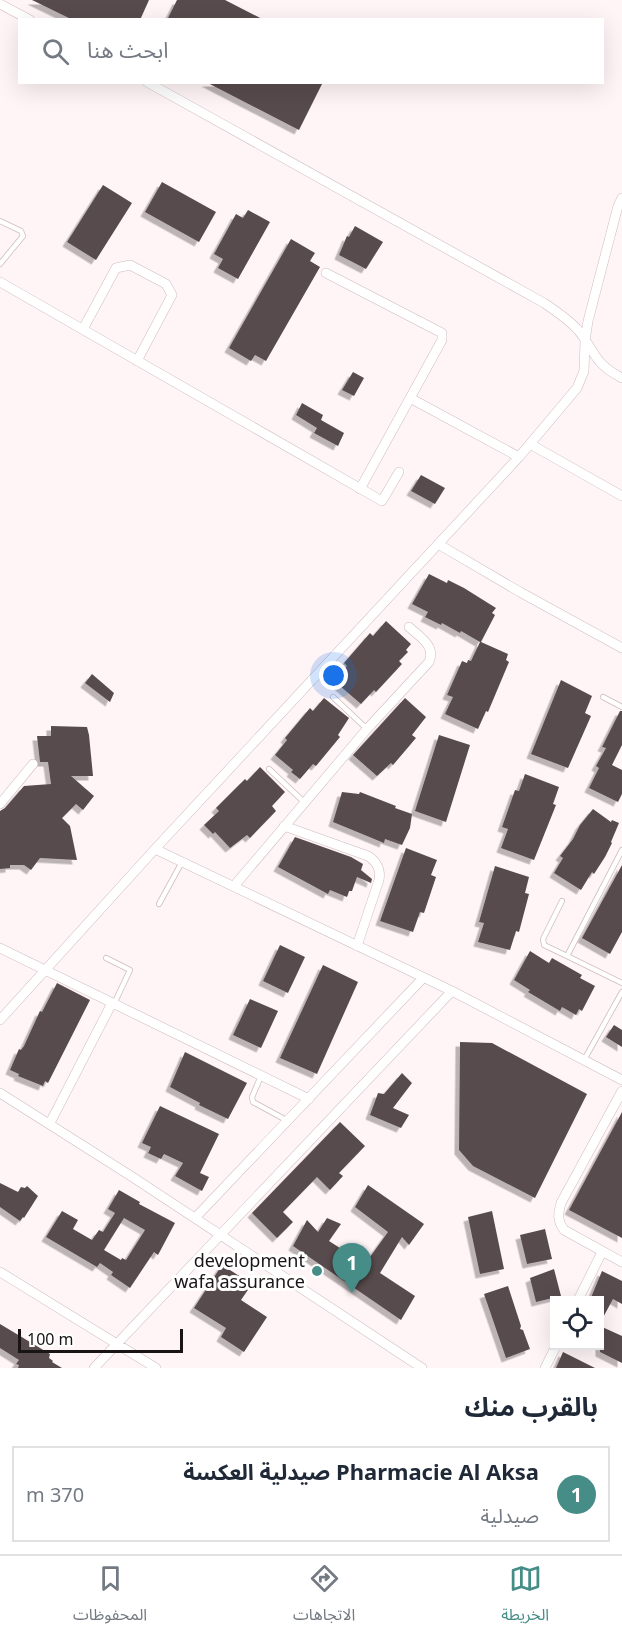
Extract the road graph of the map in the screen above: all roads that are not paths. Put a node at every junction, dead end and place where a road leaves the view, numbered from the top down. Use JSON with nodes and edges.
{"nodes":[{"id":1,"x":0,"y":4,"type":"edge"},
{"id":2,"x":26,"y":18,"type":"edge"},
{"id":3,"x":151,"y":84,"type":"edge"},
{"id":4,"x":622,"y":198,"type":"edge"},
{"id":5,"x":0,"y":221,"type":"edge"},
{"id":6,"x":0,"y":264,"type":"edge"},
{"id":7,"x":326,"y":273,"type":"dead end"},
{"id":8,"x":0,"y":282,"type":"edge"},
{"id":9,"x":82,"y":329,"type":"junction"},
{"id":10,"x":585,"y":341,"type":"junction"},
{"id":11,"x":137,"y":361,"type":"junction"},
{"id":12,"x":622,"y":378,"type":"edge"},
{"id":13,"x":410,"y":398,"type":"junction"},
{"id":14,"x":530,"y":444,"type":"junction"},
{"id":15,"x":519,"y":458,"type":"junction"},
{"id":16,"x":399,"y":472,"type":"dead end"},
{"id":17,"x":360,"y":489,"type":"junction"},
{"id":18,"x":622,"y":496,"type":"edge"},
{"id":19,"x":438,"y":544,"type":"junction"},
{"id":20,"x":410,"y":627,"type":"dead end"},
{"id":21,"x":622,"y":648,"type":"edge"},
{"id":22,"x":333,"y":697,"type":"dead end"},
{"id":23,"x":603,"y":697,"type":"dead end"},
{"id":24,"x":622,"y":707,"type":"edge"},
{"id":25,"x":367,"y":729,"type":"junction"},
{"id":26,"x":33,"y":764,"type":"dead end"},
{"id":27,"x":269,"y":769,"type":"dead end"},
{"id":28,"x":304,"y":802,"type":"junction"},
{"id":29,"x":0,"y":804,"type":"edge"},
{"id":30,"x":284,"y":826,"type":"junction"},
{"id":31,"x":155,"y":849,"type":"junction"},
{"id":32,"x":622,"y":850,"type":"edge"},
{"id":33,"x":182,"y":862,"type":"junction"},
{"id":34,"x":234,"y":886,"type":"junction"},
{"id":35,"x":562,"y":901,"type":"dead end"},
{"id":36,"x":159,"y":904,"type":"dead end"},
{"id":37,"x":357,"y":946,"type":"junction"},
{"id":38,"x":0,"y":948,"type":"edge"},
{"id":39,"x":567,"y":956,"type":"junction"},
{"id":40,"x":106,"y":958,"type":"dead end"},
{"id":41,"x":45,"y":969,"type":"junction"},
{"id":42,"x":423,"y":978,"type":"junction"},
{"id":43,"x":622,"y":983,"type":"edge"},
{"id":44,"x":452,"y":991,"type":"junction"},
{"id":45,"x":622,"y":992,"type":"edge"},
{"id":46,"x":113,"y":1003,"type":"junction"},
{"id":47,"x":0,"y":1020,"type":"edge"},
{"id":48,"x":584,"y":1060,"type":"junction"},
{"id":49,"x":261,"y":1076,"type":"junction"},
{"id":50,"x":622,"y":1080,"type":"edge"},
{"id":51,"x":622,"y":1091,"type":"edge"},
{"id":52,"x":0,"y":1093,"type":"edge"},
{"id":53,"x":309,"y":1099,"type":"junction"},
{"id":54,"x":288,"y":1121,"type":"junction"},
{"id":55,"x":51,"y":1123,"type":"junction"},
{"id":56,"x":195,"y":1218,"type":"junction"},
{"id":57,"x":220,"y":1235,"type":"junction"},
{"id":58,"x":602,"y":1252,"type":"junction"},
{"id":59,"x":622,"y":1262,"type":"edge"},
{"id":60,"x":0,"y":1272,"type":"edge"},
{"id":61,"x":580,"y":1296,"type":"edge"},
{"id":62,"x":117,"y":1343,"type":"junction"},
{"id":63,"x":554,"y":1350,"type":"edge"},
{"id":64,"x":94,"y":1368,"type":"edge"},
{"id":65,"x":156,"y":1368,"type":"edge"},
{"id":66,"x":422,"y":1368,"type":"edge"},
{"id":67,"x":545,"y":1368,"type":"edge"}],
"edges":[{"from":1,"to":2,"type":"street"},
{"from":3,"to":10,"type":"street"},
{"from":4,"to":10,"type":"street"},
{"from":5,"to":6,"type":"lane"},
{"from":7,"to":13,"type":"street"},
{"from":8,"to":9,"type":"street"},
{"from":9,"to":11,"type":"street"},
{"from":9,"to":11,"type":"street"},
{"from":10,"to":12,"type":"street"},
{"from":10,"to":14,"type":"street"},
{"from":11,"to":17,"type":"street"},
{"from":13,"to":15,"type":"street"},
{"from":13,"to":17,"type":"street"},
{"from":14,"to":15,"type":"street"},
{"from":14,"to":18,"type":"street"},
{"from":15,"to":19,"type":"street"},
{"from":16,"to":17,"type":"street"},
{"from":19,"to":21,"type":"street"},
{"from":19,"to":31,"type":"street"},
{"from":20,"to":25,"type":"street"},
{"from":22,"to":25,"type":"lane"},
{"from":23,"to":24,"type":"lane"},
{"from":25,"to":28,"type":"street"},
{"from":26,"to":29,"type":"street"},
{"from":27,"to":28,"type":"lane"},
{"from":28,"to":30,"type":"street"},
{"from":30,"to":34,"type":"street"},
{"from":30,"to":37,"type":"street"},
{"from":31,"to":33,"type":"street"},
{"from":31,"to":41,"type":"street"},
{"from":32,"to":39,"type":"lane"},
{"from":33,"to":34,"type":"street"},
{"from":33,"to":36,"type":"lane"},
{"from":34,"to":37,"type":"street"},
{"from":35,"to":39,"type":"lane"},
{"from":37,"to":42,"type":"street"},
{"from":38,"to":41,"type":"street"},
{"from":39,"to":43,"type":"lane"},
{"from":40,"to":46,"type":"lane"},
{"from":41,"to":46,"type":"street"},
{"from":41,"to":47,"type":"street"},
{"from":42,"to":44,"type":"street"},
{"from":42,"to":53,"type":"street"},
{"from":44,"to":48,"type":"street"},
{"from":44,"to":57,"type":"street"},
{"from":45,"to":48,"type":"lane"},
{"from":46,"to":49,"type":"street"},
{"from":46,"to":55,"type":"street"},
{"from":48,"to":50,"type":"street"},
{"from":49,"to":53,"type":"street"},
{"from":49,"to":54,"type":"lane"},
{"from":51,"to":58,"type":"street"},
{"from":52,"to":55,"type":"street"},
{"from":53,"to":54,"type":"street"},
{"from":54,"to":56,"type":"street"},
{"from":55,"to":56,"type":"street"},
{"from":56,"to":57,"type":"street"},
{"from":57,"to":62,"type":"street"},
{"from":57,"to":66,"type":"street"},
{"from":58,"to":59,"type":"street"},
{"from":58,"to":61,"type":"street"},
{"from":60,"to":62,"type":"street"},
{"from":62,"to":64,"type":"street"},
{"from":62,"to":65,"type":"street"},
{"from":63,"to":67,"type":"street"}]}
